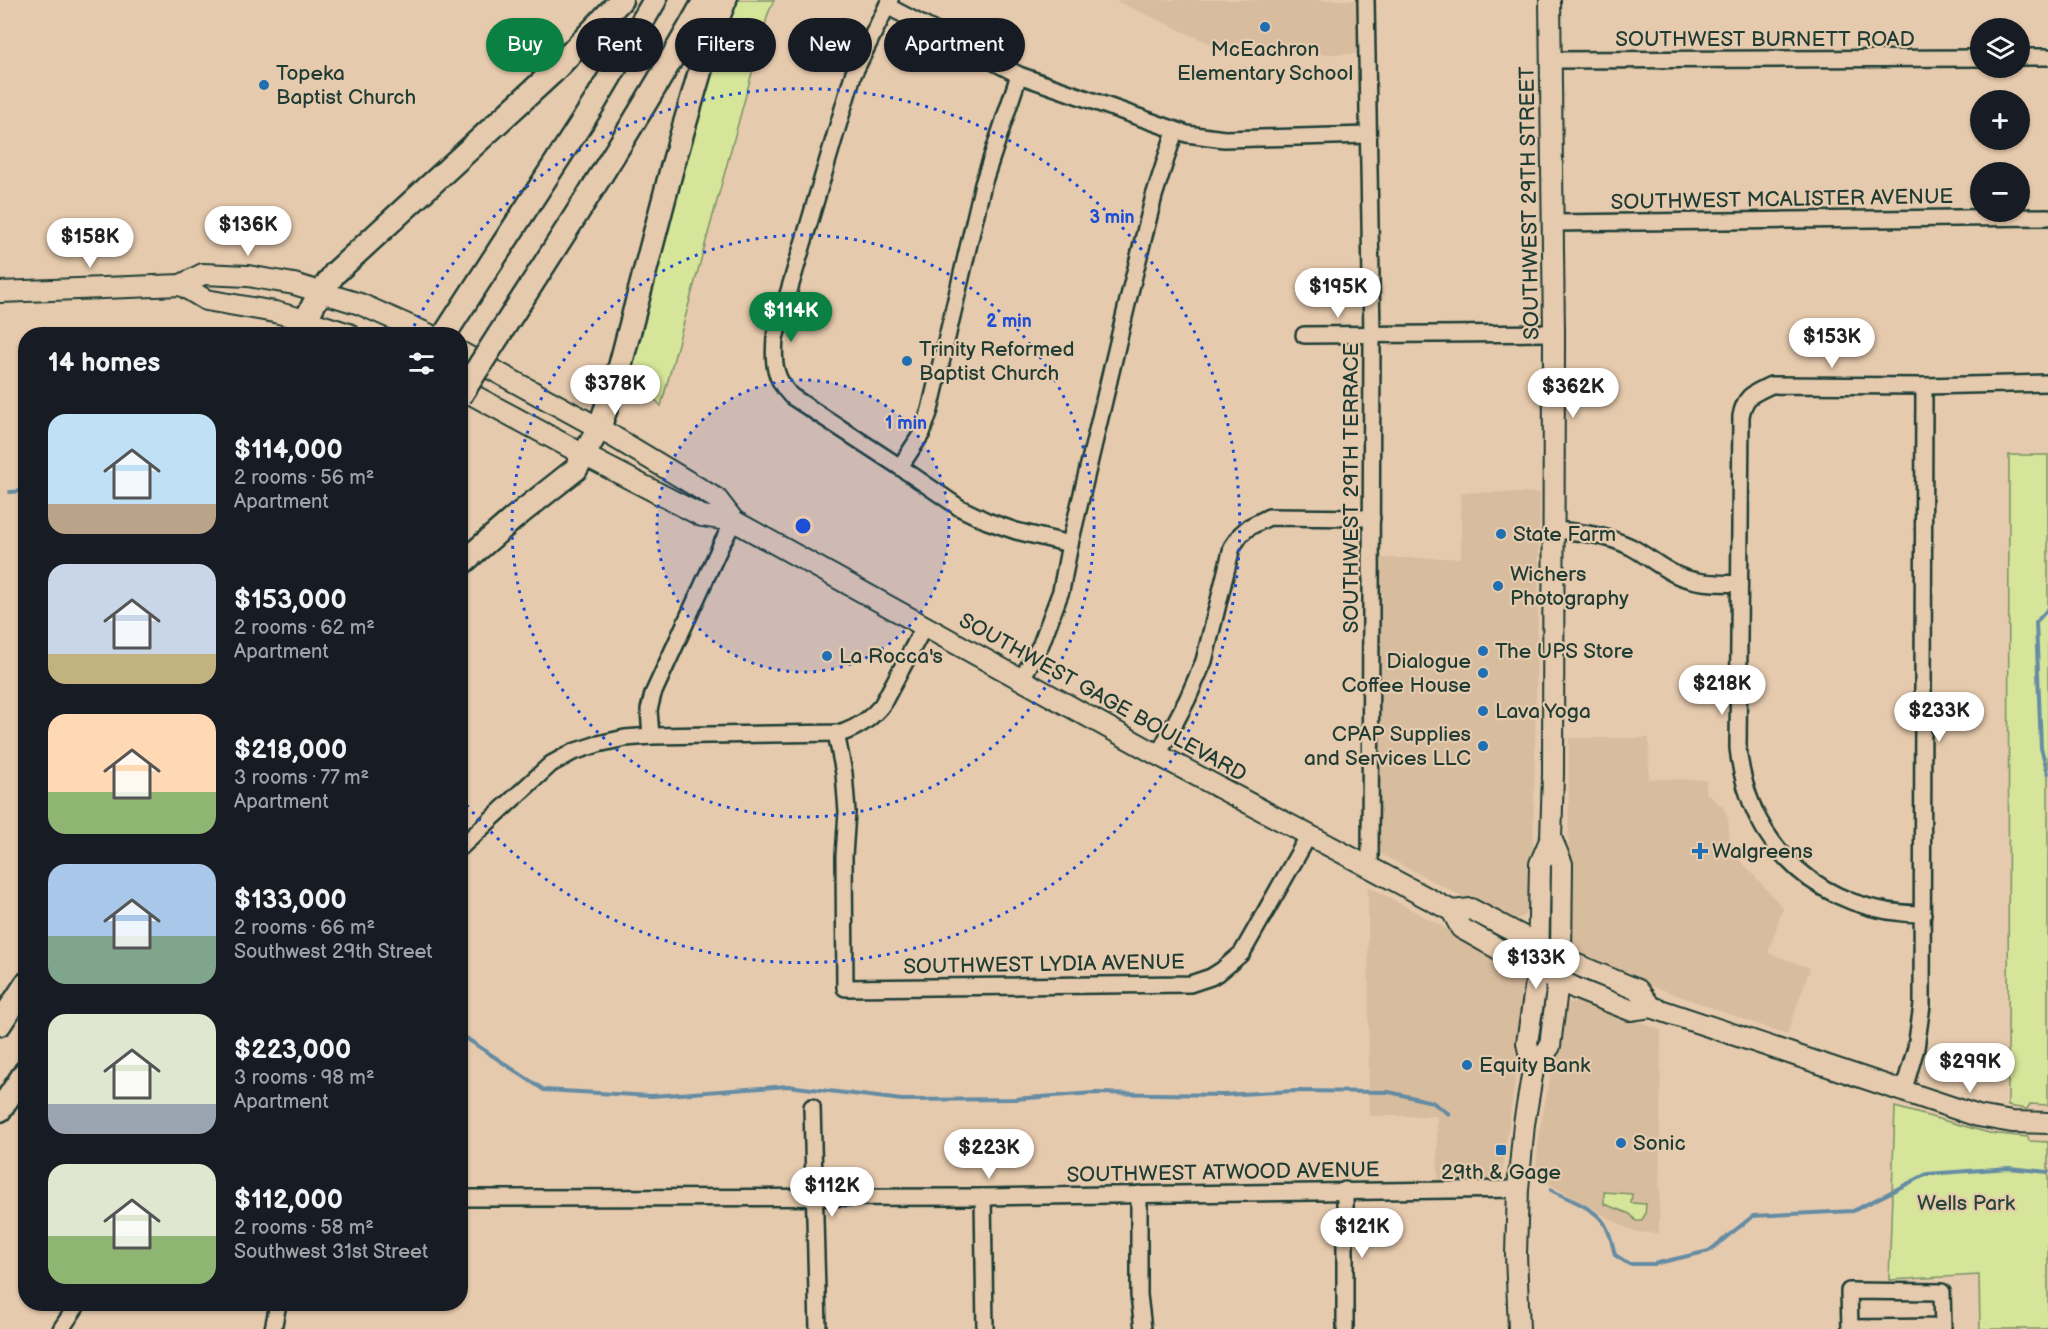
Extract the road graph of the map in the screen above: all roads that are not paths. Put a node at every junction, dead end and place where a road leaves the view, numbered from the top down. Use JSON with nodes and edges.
{"nodes":[{"id":1,"x":621,"y":0,"type":"edge"},
{"id":2,"x":655,"y":0,"type":"edge"},
{"id":3,"x":705,"y":0,"type":"edge"},
{"id":4,"x":725,"y":0,"type":"edge"},
{"id":5,"x":1366,"y":0,"type":"edge"},
{"id":6,"x":1550,"y":0,"type":"edge"},
{"id":7,"x":889,"y":3,"type":"edge"},
{"id":8,"x":2030,"y":57,"type":"edge"},
{"id":9,"x":2048,"y":57,"type":"edge"},
{"id":10,"x":1970,"y":58,"type":"edge"},
{"id":11,"x":1551,"y":60,"type":"junction"},
{"id":12,"x":1019,"y":75,"type":"junction"},
{"id":13,"x":1175,"y":130,"type":"junction"},
{"id":14,"x":1368,"y":135,"type":"junction"},
{"id":15,"x":2048,"y":217,"type":"edge"},
{"id":16,"x":1553,"y":223,"type":"junction"},
{"id":17,"x":181,"y":285,"type":"junction"},
{"id":18,"x":0,"y":292,"type":"edge"},
{"id":19,"x":320,"y":292,"type":"junction"},
{"id":20,"x":303,"y":327,"type":"edge"},
{"id":21,"x":412,"y":327,"type":"edge"},
{"id":22,"x":450,"y":327,"type":"edge"},
{"id":23,"x":1554,"y":333,"type":"junction"},
{"id":24,"x":1304,"y":335,"type":"dead end"},
{"id":25,"x":1372,"y":335,"type":"junction"},
{"id":26,"x":468,"y":356,"type":"edge"},
{"id":27,"x":468,"y":383,"type":"edge"},
{"id":28,"x":2048,"y":383,"type":"edge"},
{"id":29,"x":1924,"y":386,"type":"junction"},
{"id":30,"x":468,"y":392,"type":"edge"},
{"id":31,"x":599,"y":428,"type":"junction"},
{"id":32,"x":584,"y":455,"type":"junction"},
{"id":33,"x":900,"y":466,"type":"junction"},
{"id":34,"x":1372,"y":518,"type":"junction"},
{"id":35,"x":735,"y":521,"type":"junction"},
{"id":36,"x":1554,"y":530,"type":"junction"},
{"id":37,"x":1070,"y":544,"type":"junction"},
{"id":38,"x":468,"y":558,"type":"edge"},
{"id":39,"x":1739,"y":584,"type":"junction"},
{"id":40,"x":924,"y":627,"type":"junction"},
{"id":41,"x":1021,"y":680,"type":"junction"},
{"id":42,"x":836,"y":733,"type":"junction"},
{"id":43,"x":651,"y":736,"type":"junction"},
{"id":44,"x":1158,"y":755,"type":"junction"},
{"id":45,"x":1309,"y":835,"type":"junction"},
{"id":46,"x":1551,"y":837,"type":"junction"},
{"id":47,"x":468,"y":841,"type":"edge"},
{"id":48,"x":1370,"y":868,"type":"junction"},
{"id":49,"x":1452,"y":911,"type":"junction"},
{"id":50,"x":1923,"y":914,"type":"junction"},
{"id":51,"x":1539,"y":945,"type":"junction"},
{"id":52,"x":1561,"y":957,"type":"junction"},
{"id":53,"x":1538,"y":969,"type":"junction"},
{"id":54,"x":1559,"y":980,"type":"junction"},
{"id":55,"x":18,"y":996,"type":"edge"},
{"id":56,"x":1651,"y":1007,"type":"junction"},
{"id":57,"x":0,"y":1024,"type":"edge"},
{"id":58,"x":1533,"y":1070,"type":"junction"},
{"id":59,"x":18,"y":1083,"type":"edge"},
{"id":60,"x":1903,"y":1092,"type":"junction"},
{"id":61,"x":812,"y":1107,"type":"dead end"},
{"id":62,"x":0,"y":1110,"type":"edge"},
{"id":63,"x":2041,"y":1123,"type":"edge"},
{"id":64,"x":1518,"y":1189,"type":"junction"},
{"id":65,"x":1345,"y":1190,"type":"junction"},
{"id":66,"x":1139,"y":1194,"type":"junction"},
{"id":67,"x":815,"y":1197,"type":"junction"},
{"id":68,"x":983,"y":1197,"type":"junction"},
{"id":69,"x":468,"y":1198,"type":"edge"},
{"id":70,"x":73,"y":1311,"type":"edge"},
{"id":71,"x":277,"y":1311,"type":"edge"},
{"id":72,"x":1942,"y":1328,"type":"edge"},
{"id":73,"x":61,"y":1329,"type":"edge"},
{"id":74,"x":273,"y":1329,"type":"edge"},
{"id":75,"x":818,"y":1329,"type":"edge"},
{"id":76,"x":985,"y":1329,"type":"edge"},
{"id":77,"x":1143,"y":1329,"type":"edge"},
{"id":78,"x":1345,"y":1329,"type":"edge"},
{"id":79,"x":1519,"y":1329,"type":"edge"}],
"edges":[{"from":1,"to":19,"type":"highway"},
{"from":2,"to":22,"type":"highway"},
{"from":3,"to":27,"type":"highway","bridge":true},
{"from":4,"to":31,"type":"highway"},
{"from":5,"to":14,"type":"street","name":"SOUTHWEST 29TH TERRACE"},
{"from":6,"to":11,"type":"main road","name":"SOUTHWEST 29TH STREET"},
{"from":7,"to":12,"type":"street"},
{"from":7,"to":33,"type":"street"},
{"from":8,"to":9,"type":"street"},
{"from":10,"to":11,"type":"street","name":"SOUTHWEST BURNETT ROAD"},
{"from":11,"to":16,"type":"main road","name":"SOUTHWEST 29TH STREET"},
{"from":12,"to":13,"type":"street"},
{"from":12,"to":33,"type":"street"},
{"from":13,"to":14,"type":"street"},
{"from":13,"to":37,"type":"street"},
{"from":14,"to":25,"type":"street","name":"SOUTHWEST 29TH TERRACE"},
{"from":15,"to":16,"type":"street","name":"SOUTHWEST MCALISTER AVENUE"},
{"from":16,"to":23,"type":"main road","name":"SOUTHWEST 29TH STREET"},
{"from":17,"to":18,"type":"main road"},
{"from":17,"to":19,"type":"main road"},
{"from":17,"to":20,"type":"main road"},
{"from":19,"to":20,"type":"highway"},
{"from":19,"to":21,"type":"main road"},
{"from":23,"to":25,"type":"street"},
{"from":23,"to":36,"type":"main road","name":"SOUTHWEST 29TH STREET"},
{"from":24,"to":25,"type":"street"},
{"from":25,"to":34,"type":"street","name":"SOUTHWEST 29TH TERRACE"},
{"from":26,"to":31,"type":"main road","name":"SOUTHWEST GAGE BOULEVARD"},
{"from":28,"to":29,"type":"street"},
{"from":29,"to":39,"type":"street"},
{"from":29,"to":50,"type":"street"},
{"from":30,"to":32,"type":"main road","name":"SOUTHWEST GAGE BOULEVARD"},
{"from":31,"to":32,"type":"highway"},
{"from":31,"to":35,"type":"main road","name":"SOUTHWEST GAGE BOULEVARD"},
{"from":32,"to":35,"type":"main road","name":"SOUTHWEST GAGE BOULEVARD"},
{"from":32,"to":38,"type":"highway"},
{"from":33,"to":37,"type":"street"},
{"from":34,"to":44,"type":"street"},
{"from":34,"to":48,"type":"street","name":"SOUTHWEST 29TH TERRACE"},
{"from":35,"to":40,"type":"main road","name":"SOUTHWEST GAGE BOULEVARD"},
{"from":35,"to":43,"type":"street"},
{"from":36,"to":39,"type":"street"},
{"from":36,"to":46,"type":"main road","name":"SOUTHWEST 29TH STREET"},
{"from":37,"to":41,"type":"street"},
{"from":39,"to":50,"type":"street"},
{"from":40,"to":41,"type":"main road","name":"SOUTHWEST GAGE BOULEVARD"},
{"from":40,"to":42,"type":"street"},
{"from":41,"to":44,"type":"main road","name":"SOUTHWEST GAGE BOULEVARD"},
{"from":42,"to":43,"type":"street"},
{"from":42,"to":45,"type":"street","name":"SOUTHWEST LYDIA AVENUE"},
{"from":43,"to":47,"type":"street"},
{"from":44,"to":45,"type":"main road","name":"SOUTHWEST GAGE BOULEVARD"},
{"from":45,"to":48,"type":"main road","name":"SOUTHWEST GAGE BOULEVARD"},
{"from":46,"to":51,"type":"main road","name":"SOUTHWEST 29TH STREET"},
{"from":46,"to":52,"type":"main road","name":"SOUTHWEST 29TH STREET"},
{"from":48,"to":49,"type":"main road","name":"SOUTHWEST GAGE BOULEVARD"},
{"from":49,"to":51,"type":"main road","name":"SOUTHWEST GAGE BOULEVARD"},
{"from":49,"to":53,"type":"main road","name":"SOUTHWEST GAGE BOULEVARD"},
{"from":50,"to":60,"type":"street"},
{"from":51,"to":52,"type":"main road","name":"SOUTHWEST GAGE BOULEVARD"},
{"from":51,"to":53,"type":"main road","name":"SOUTHWEST 29TH STREET"},
{"from":52,"to":54,"type":"main road","name":"SOUTHWEST 29TH STREET"},
{"from":52,"to":56,"type":"main road","name":"SOUTHWEST GAGE BOULEVARD"},
{"from":53,"to":54,"type":"main road","name":"SOUTHWEST GAGE BOULEVARD"},
{"from":53,"to":58,"type":"main road","name":"SOUTHWEST 29TH STREET"},
{"from":54,"to":56,"type":"main road","name":"SOUTHWEST GAGE BOULEVARD"},
{"from":54,"to":58,"type":"main road","name":"SOUTHWEST 29TH STREET"},
{"from":55,"to":57,"type":"highway"},
{"from":56,"to":60,"type":"main road","name":"SOUTHWEST GAGE BOULEVARD"},
{"from":58,"to":64,"type":"main road","name":"SOUTHWEST 29TH STREET"},
{"from":59,"to":62,"type":"highway"},
{"from":60,"to":63,"type":"main road","name":"SOUTHWEST GAGE BOULEVARD"},
{"from":61,"to":67,"type":"street"},
{"from":64,"to":65,"type":"street","name":"SOUTHWEST ATWOOD AVENUE"},
{"from":64,"to":79,"type":"main road","name":"SOUTHWEST 29TH STREET"},
{"from":65,"to":66,"type":"street","name":"SOUTHWEST ATWOOD AVENUE"},
{"from":65,"to":78,"type":"street"},
{"from":66,"to":68,"type":"street","name":"SOUTHWEST ATWOOD AVENUE"},
{"from":66,"to":77,"type":"street"},
{"from":67,"to":68,"type":"street","name":"SOUTHWEST ATWOOD AVENUE"},
{"from":67,"to":69,"type":"street","name":"SOUTHWEST ATWOOD AVENUE"},
{"from":67,"to":75,"type":"street"},
{"from":68,"to":76,"type":"street"},
{"from":70,"to":73,"type":"street"},
{"from":71,"to":74,"type":"street"},
{"from":72,"to":72,"type":"street"}]}
